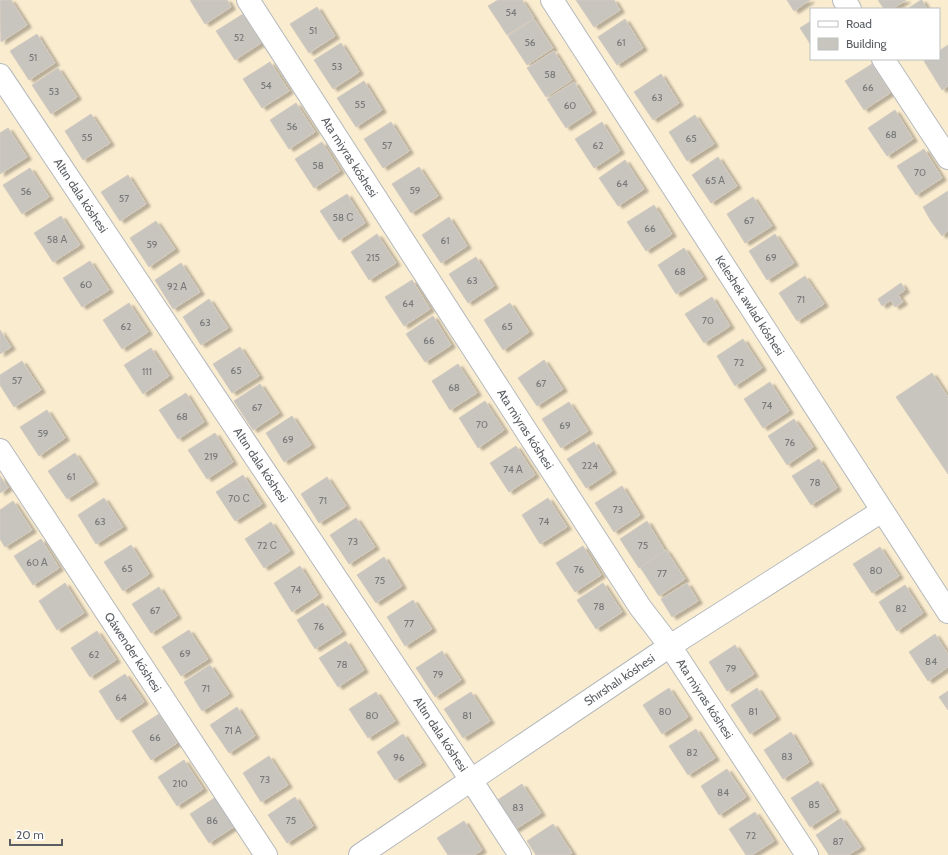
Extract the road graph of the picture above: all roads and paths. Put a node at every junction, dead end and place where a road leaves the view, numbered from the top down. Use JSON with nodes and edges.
{"nodes":[{"id":1,"x":248,"y":0,"type":"edge"},
{"id":2,"x":552,"y":0,"type":"edge"},
{"id":3,"x":884,"y":60,"type":"edge"},
{"id":4,"x":0,"y":76,"type":"edge"},
{"id":5,"x":948,"y":158,"type":"edge"},
{"id":6,"x":0,"y":450,"type":"edge"},
{"id":7,"x":882,"y":511,"type":"junction"},
{"id":8,"x":948,"y":612,"type":"edge"},
{"id":9,"x":670,"y":646,"type":"junction"},
{"id":10,"x":471,"y":780,"type":"junction"},
{"id":11,"x":266,"y":855,"type":"edge"},
{"id":12,"x":360,"y":855,"type":"edge"},
{"id":13,"x":520,"y":855,"type":"edge"},
{"id":14,"x":807,"y":855,"type":"edge"}],
"edges":[{"from":1,"to":9,"type":"street","name":"Ata miyras kóshesi"},
{"from":2,"to":7,"type":"street","name":"Keleshek awlad kóshesi"},
{"from":3,"to":5,"type":"street"},
{"from":4,"to":10,"type":"street","name":"Altın dala kóshesi"},
{"from":6,"to":11,"type":"street","name":"Qáwender kóshesi"},
{"from":7,"to":8,"type":"street","name":"Keleshek awlad kóshesi"},
{"from":7,"to":9,"type":"street","name":"Shırshalı kóshesi"},
{"from":9,"to":10,"type":"street","name":"Shırshalı kóshesi"},
{"from":9,"to":14,"type":"street","name":"Ata miyras kóshesi"},
{"from":10,"to":12,"type":"street","name":"Shırshalı kóshesi"},
{"from":10,"to":13,"type":"street","name":"Altın dala kóshesi"}]}
